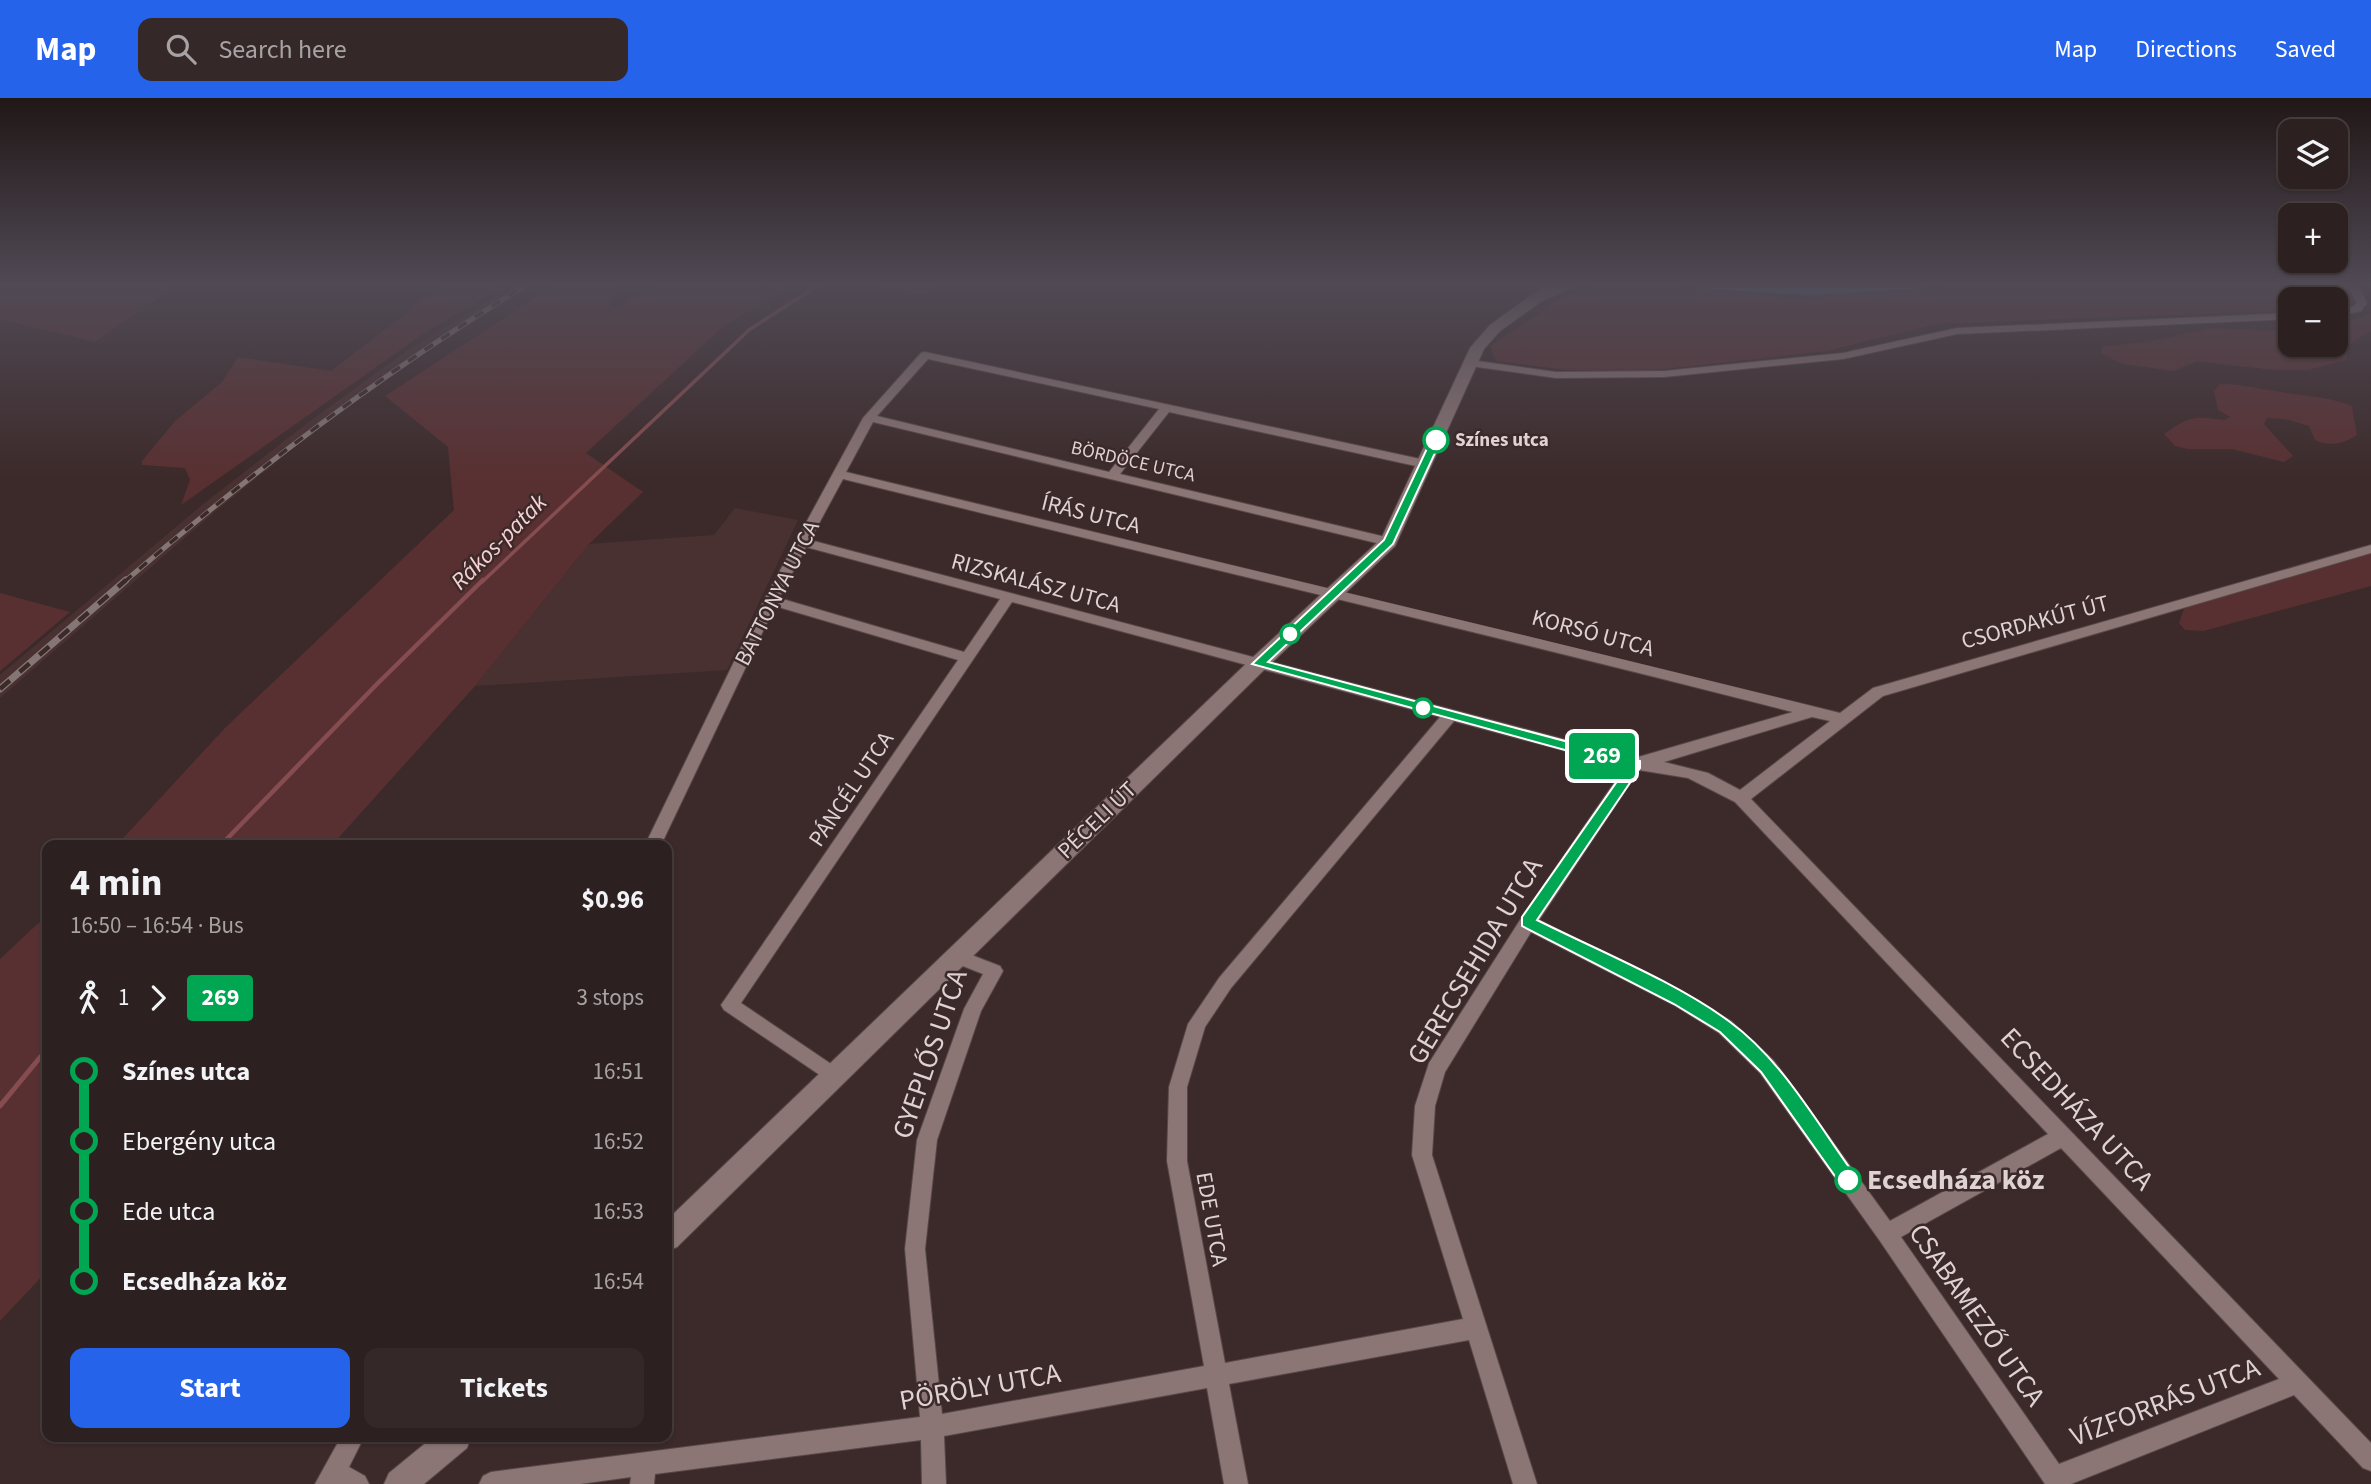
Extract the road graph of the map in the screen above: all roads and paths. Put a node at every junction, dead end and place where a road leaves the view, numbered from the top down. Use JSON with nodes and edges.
{"nodes":[{"id":1,"x":1478,"y":349,"type":"edge"},
{"id":2,"x":1876,"y":349,"type":"edge"},
{"id":3,"x":1470,"y":363,"type":"junction"},
{"id":4,"x":1166,"y":408,"type":"junction"},
{"id":5,"x":869,"y":418,"type":"junction"},
{"id":6,"x":1425,"y":464,"type":"junction"},
{"id":7,"x":839,"y":474,"type":"junction"},
{"id":8,"x":1112,"y":476,"type":"junction"},
{"id":9,"x":804,"y":542,"type":"junction"},
{"id":10,"x":1389,"y":542,"type":"junction"},
{"id":11,"x":2371,"y":549,"type":"edge"},
{"id":12,"x":1332,"y":595,"type":"junction"},
{"id":13,"x":1008,"y":597,"type":"junction"},
{"id":14,"x":771,"y":600,"type":"junction"},
{"id":15,"x":968,"y":658,"type":"junction"},
{"id":16,"x":1258,"y":664,"type":"junction"},
{"id":17,"x":1812,"y":712,"type":"junction"},
{"id":18,"x":1450,"y":716,"type":"junction"},
{"id":19,"x":1841,"y":719,"type":"junction"},
{"id":20,"x":1635,"y":764,"type":"junction"},
{"id":21,"x":1741,"y":798,"type":"junction"},
{"id":22,"x":655,"y":840,"type":"edge"},
{"id":23,"x":1528,"y":922,"type":"junction"},
{"id":24,"x":956,"y":956,"type":"junction"},
{"id":25,"x":833,"y":1076,"type":"junction"},
{"id":26,"x":2064,"y":1136,"type":"junction"},
{"id":27,"x":672,"y":1233,"type":"edge"},
{"id":28,"x":1887,"y":1234,"type":"junction"},
{"id":29,"x":1475,"y":1328,"type":"junction"},
{"id":30,"x":1215,"y":1376,"type":"junction"},
{"id":31,"x":2296,"y":1383,"type":"junction"},
{"id":32,"x":932,"y":1427,"type":"junction"},
{"id":33,"x":350,"y":1442,"type":"edge"},
{"id":34,"x":450,"y":1442,"type":"edge"},
{"id":35,"x":2371,"y":1460,"type":"edge"},
{"id":36,"x":643,"y":1474,"type":"edge"},
{"id":37,"x":331,"y":1478,"type":"edge"},
{"id":38,"x":2057,"y":1480,"type":"edge"},
{"id":39,"x":357,"y":1484,"type":"edge"},
{"id":40,"x":400,"y":1484,"type":"edge"},
{"id":41,"x":491,"y":1484,"type":"edge"},
{"id":42,"x":934,"y":1484,"type":"edge"},
{"id":43,"x":1236,"y":1484,"type":"edge"},
{"id":44,"x":1525,"y":1484,"type":"edge"}],
"edges":[{"from":1,"to":3,"type":"main road","name":"PÉCELI ÚT"},
{"from":2,"to":3,"type":"street"},
{"from":3,"to":6,"type":"main road","name":"PÉCELI ÚT"},
{"from":4,"to":5,"type":"street","name":"BATTONYA UTCA"},
{"from":4,"to":6,"type":"street"},
{"from":4,"to":8,"type":"street"},
{"from":5,"to":7,"type":"street","name":"BATTONYA UTCA"},
{"from":5,"to":8,"type":"street","name":"BÖRDÖCE UTCA"},
{"from":6,"to":10,"type":"main road","name":"PÉCELI ÚT"},
{"from":7,"to":9,"type":"street","name":"BATTONYA UTCA"},
{"from":7,"to":12,"type":"street","name":"ÍRÁS UTCA"},
{"from":8,"to":10,"type":"street","name":"BÖRDÖCE UTCA"},
{"from":9,"to":13,"type":"street","name":"RIZSKALÁSZ UTCA"},
{"from":9,"to":14,"type":"street","name":"BATTONYA UTCA"},
{"from":10,"to":12,"type":"main road","name":"PÉCELI ÚT"},
{"from":11,"to":19,"type":"street","name":"CSORDAKÚT ÚT"},
{"from":12,"to":16,"type":"main road","name":"PÉCELI ÚT"},
{"from":12,"to":17,"type":"street","name":"KORSÓ UTCA"},
{"from":13,"to":15,"type":"street","name":"PÁNCÉL UTCA"},
{"from":13,"to":16,"type":"street","name":"RIZSKALÁSZ UTCA"},
{"from":14,"to":15,"type":"street"},
{"from":14,"to":22,"type":"street","name":"BATTONYA UTCA"},
{"from":15,"to":25,"type":"street","name":"PÁNCÉL UTCA"},
{"from":16,"to":18,"type":"street","name":"RIZSKALÁSZ UTCA"},
{"from":16,"to":24,"type":"main road","name":"PÉCELI ÚT"},
{"from":17,"to":19,"type":"street","name":"KORSÓ UTCA"},
{"from":17,"to":20,"type":"street"},
{"from":18,"to":20,"type":"street","name":"ECSEDHÁZA UTCA"},
{"from":18,"to":30,"type":"street","name":"EDE UTCA"},
{"from":19,"to":21,"type":"street","name":"CSORDAKÚT ÚT"},
{"from":20,"to":21,"type":"street","name":"ECSEDHÁZA UTCA"},
{"from":20,"to":23,"type":"street","name":"GERECSEHIDA UTCA"},
{"from":21,"to":26,"type":"street","name":"ECSEDHÁZA UTCA"},
{"from":23,"to":28,"type":"street","name":"CSABAMEZŐ UTCA"},
{"from":23,"to":29,"type":"street","name":"GERECSEHIDA UTCA"},
{"from":24,"to":25,"type":"main road","name":"PÉCELI ÚT"},
{"from":24,"to":32,"type":"street","name":"GYEPLŐS UTCA"},
{"from":25,"to":27,"type":"main road","name":"PÉCELI ÚT"},
{"from":26,"to":28,"type":"street"},
{"from":26,"to":31,"type":"street","name":"ECSEDHÁZA UTCA"},
{"from":28,"to":38,"type":"street","name":"CSABAMEZŐ UTCA"},
{"from":29,"to":30,"type":"street","name":"PÖRÖLY UTCA"},
{"from":29,"to":44,"type":"street","name":"GERECSEHIDA UTCA"},
{"from":30,"to":32,"type":"street","name":"PÖRÖLY UTCA"},
{"from":30,"to":43,"type":"street","name":"EDE UTCA"},
{"from":31,"to":35,"type":"street","name":"ECSEDHÁZA UTCA"},
{"from":31,"to":38,"type":"street","name":"VÍZFORRÁS UTCA"},
{"from":32,"to":36,"type":"street","name":"PÖRÖLY UTCA"},
{"from":32,"to":42,"type":"street","name":"GYEPLŐS UTCA"},
{"from":33,"to":37,"type":"street"},
{"from":34,"to":40,"type":"main road"},
{"from":36,"to":41,"type":"street","name":"PÖRÖLY UTCA"},
{"from":37,"to":39,"type":"street"}]}
